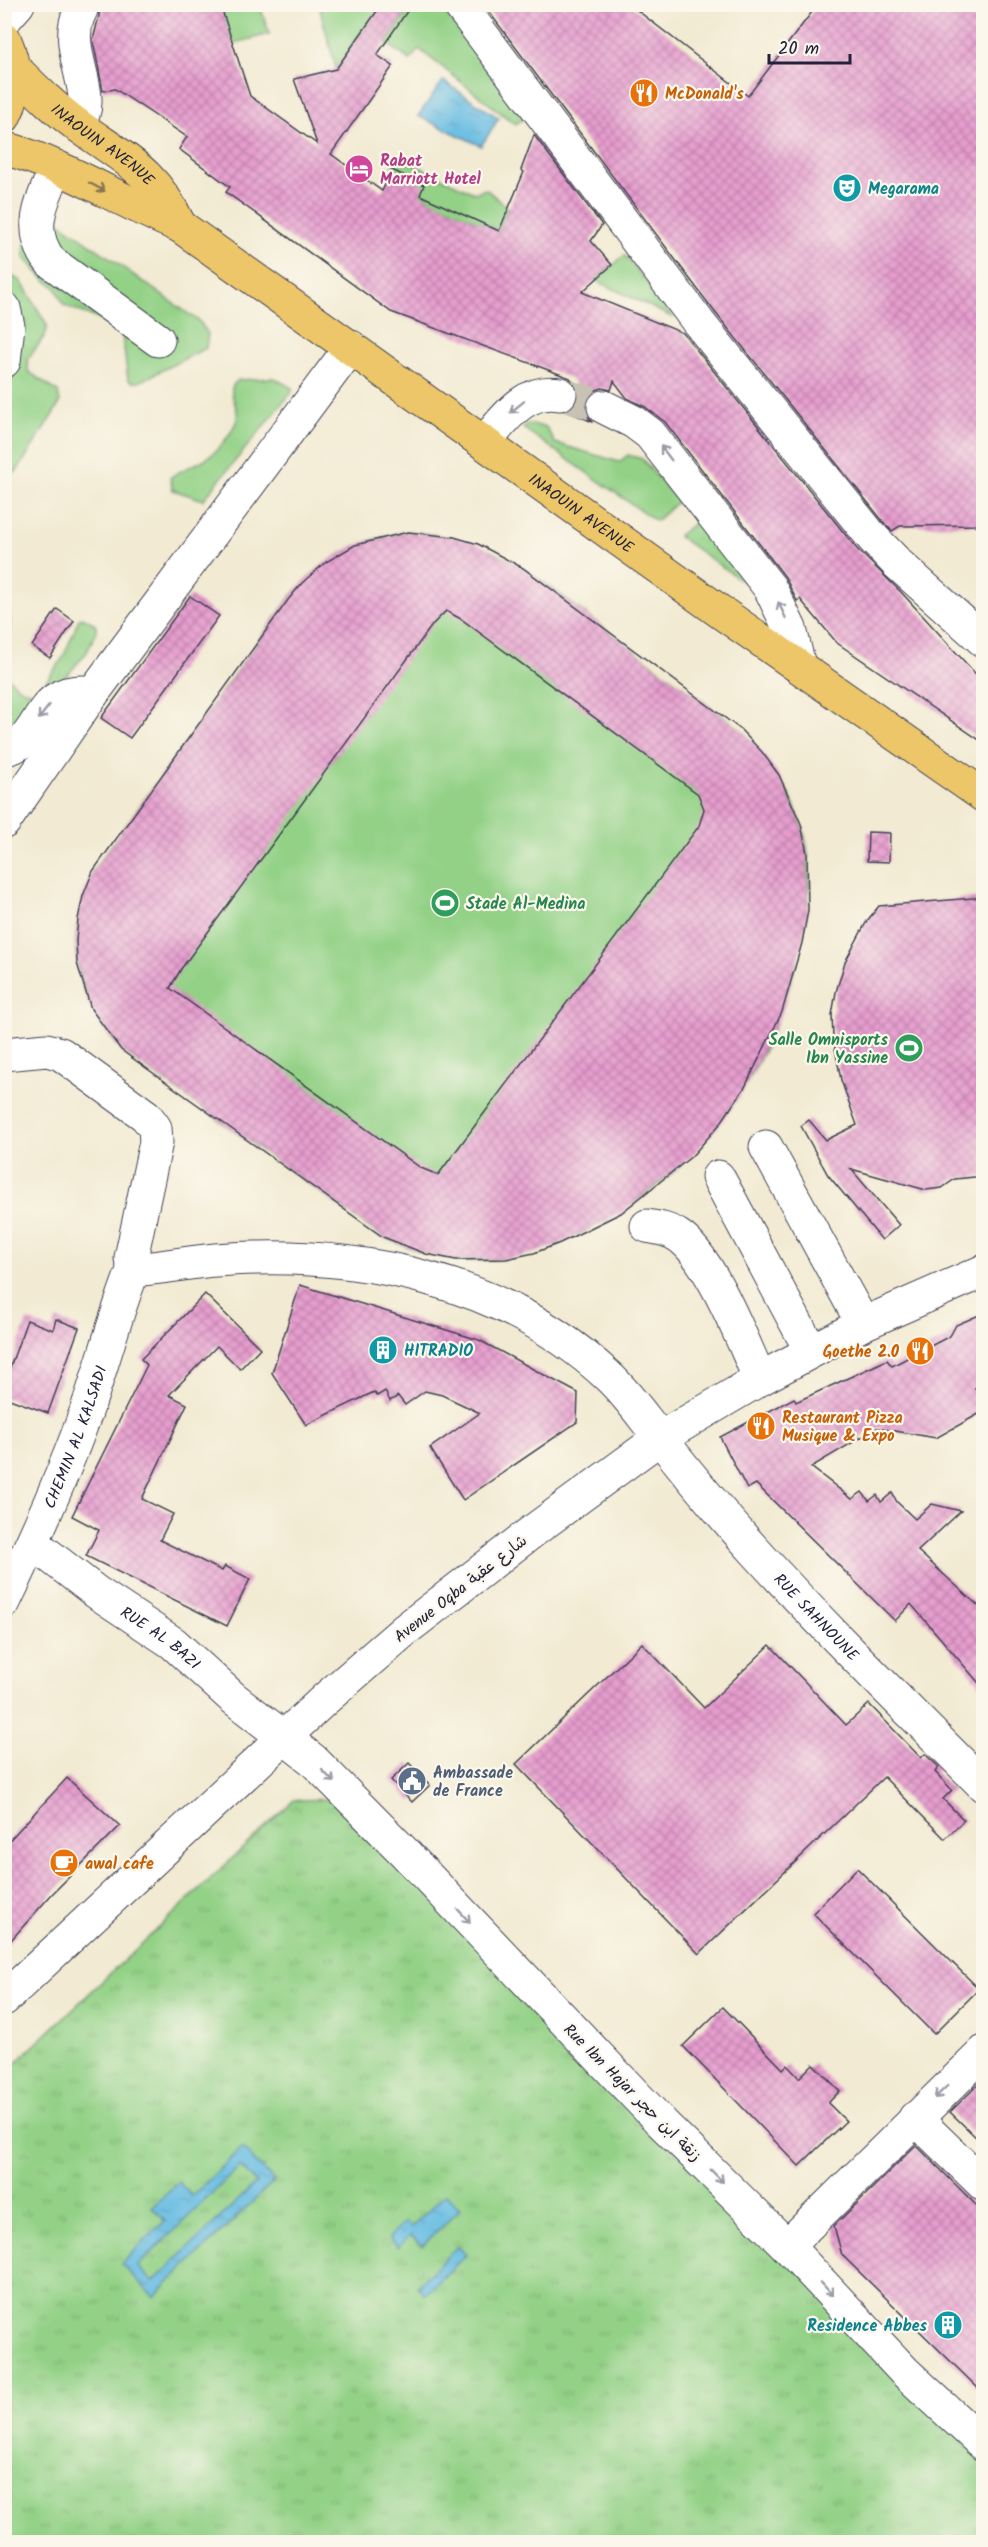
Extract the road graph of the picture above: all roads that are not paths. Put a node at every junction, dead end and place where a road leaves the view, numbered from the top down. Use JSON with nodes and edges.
{"nodes":[{"id":1,"x":18,"y":4,"type":"edge"},
{"id":2,"x":459,"y":4,"type":"edge"},
{"id":3,"x":81,"y":9,"type":"dead end"},
{"id":4,"x":4,"y":20,"type":"edge"},
{"id":5,"x":4,"y":38,"type":"edge"},
{"id":6,"x":15,"y":69,"type":"junction"},
{"id":7,"x":4,"y":117,"type":"edge"},
{"id":8,"x":77,"y":125,"type":"junction"},
{"id":9,"x":4,"y":148,"type":"edge"},
{"id":10,"x":56,"y":167,"type":"junction"},
{"id":11,"x":180,"y":226,"type":"junction"},
{"id":12,"x":4,"y":308,"type":"edge"},
{"id":13,"x":158,"y":340,"type":"dead end"},
{"id":14,"x":351,"y":347,"type":"junction"},
{"id":15,"x":4,"y":362,"type":"edge"},
{"id":16,"x":560,"y":394,"type":"tunnel mouth"},
{"id":17,"x":604,"y":407,"type":"tunnel mouth"},
{"id":18,"x":485,"y":442,"type":"junction"},
{"id":19,"x":984,"y":641,"type":"edge"},
{"id":20,"x":799,"y":666,"type":"junction"},
{"id":21,"x":93,"y":693,"type":"junction"},
{"id":22,"x":4,"y":749,"type":"edge"},
{"id":23,"x":984,"y":796,"type":"edge"},
{"id":24,"x":4,"y":822,"type":"edge"},
{"id":25,"x":4,"y":1054,"type":"edge"},
{"id":26,"x":766,"y":1147,"type":"dead end"},
{"id":27,"x":718,"y":1177,"type":"dead end"},
{"id":28,"x":647,"y":1226,"type":"dead end"},
{"id":29,"x":134,"y":1268,"type":"junction"},
{"id":30,"x":984,"y":1271,"type":"edge"},
{"id":31,"x":863,"y":1324,"type":"junction"},
{"id":32,"x":811,"y":1351,"type":"junction"},
{"id":33,"x":760,"y":1379,"type":"junction"},
{"id":34,"x":660,"y":1438,"type":"junction"},
{"id":35,"x":33,"y":1543,"type":"junction"},
{"id":36,"x":4,"y":1602,"type":"edge"},
{"id":37,"x":285,"y":1737,"type":"junction"},
{"id":38,"x":984,"y":1786,"type":"edge"},
{"id":39,"x":4,"y":1999,"type":"edge"},
{"id":40,"x":984,"y":2052,"type":"edge"},
{"id":41,"x":915,"y":2118,"type":"junction"},
{"id":42,"x":984,"y":2185,"type":"edge"},
{"id":43,"x":788,"y":2246,"type":"junction"},
{"id":44,"x":984,"y":2445,"type":"edge"}],
"edges":[{"from":1,"to":4,"type":"street"},
{"from":2,"to":19,"type":"street"},
{"from":3,"to":8,"type":"street"},
{"from":5,"to":6,"type":"main road"},
{"from":6,"to":7,"type":"main road"},
{"from":6,"to":8,"type":"main road","name":"INAOUIN AVENUE"},
{"from":8,"to":11,"type":"main road","name":"INAOUIN AVENUE"},
{"from":9,"to":10,"type":"main road","name":"INAOUIN AVENUE"},
{"from":10,"to":11,"type":"main road","name":"INAOUIN AVENUE","one_way":true},
{"from":10,"to":13,"type":"street"},
{"from":11,"to":14,"type":"main road","name":"INAOUIN AVENUE"},
{"from":12,"to":15,"type":"street"},
{"from":14,"to":18,"type":"main road","name":"INAOUIN AVENUE"},
{"from":14,"to":21,"type":"street"},
{"from":16,"to":18,"type":"street","one_way":true},
{"from":20,"to":17,"type":"street","one_way":true},
{"from":18,"to":20,"type":"main road","name":"INAOUIN AVENUE"},
{"from":20,"to":23,"type":"main road","name":"INAOUIN AVENUE"},
{"from":21,"to":22,"type":"street","one_way":true},
{"from":21,"to":24,"type":"street"},
{"from":25,"to":29,"type":"street"},
{"from":26,"to":31,"type":"street"},
{"from":27,"to":32,"type":"street"},
{"from":28,"to":33,"type":"street"},
{"from":29,"to":34,"type":"street","name":"RUE SAHNOUNE"},
{"from":29,"to":35,"type":"street","name":"CHEMIN AL KALSADI"},
{"from":30,"to":31,"type":"street","name":"Avenue Oqba شارع عقبة"},
{"from":31,"to":32,"type":"street","name":"Avenue Oqba شارع عقبة"},
{"from":32,"to":33,"type":"street","name":"Avenue Oqba شارع عقبة"},
{"from":33,"to":34,"type":"street","name":"Avenue Oqba شارع عقبة"},
{"from":34,"to":37,"type":"street","name":"Avenue Oqba شارع عقبة"},
{"from":34,"to":38,"type":"street","name":"RUE SAHNOUNE"},
{"from":35,"to":36,"type":"street","name":"CHEMIN AL KALSADI"},
{"from":35,"to":37,"type":"street","name":"RUE AL BAZI"},
{"from":37,"to":39,"type":"street","name":"Avenue Oqba شارع عقبة"},
{"from":37,"to":43,"type":"street","name":"Rue Ibn Hajar زنقة ابن حجر","one_way":true},
{"from":40,"to":41,"type":"street","one_way":true},
{"from":41,"to":42,"type":"street"},
{"from":41,"to":43,"type":"street"},
{"from":43,"to":44,"type":"street","name":"Rue Ibn Hajar زنقة ابن حجر","one_way":true}]}
